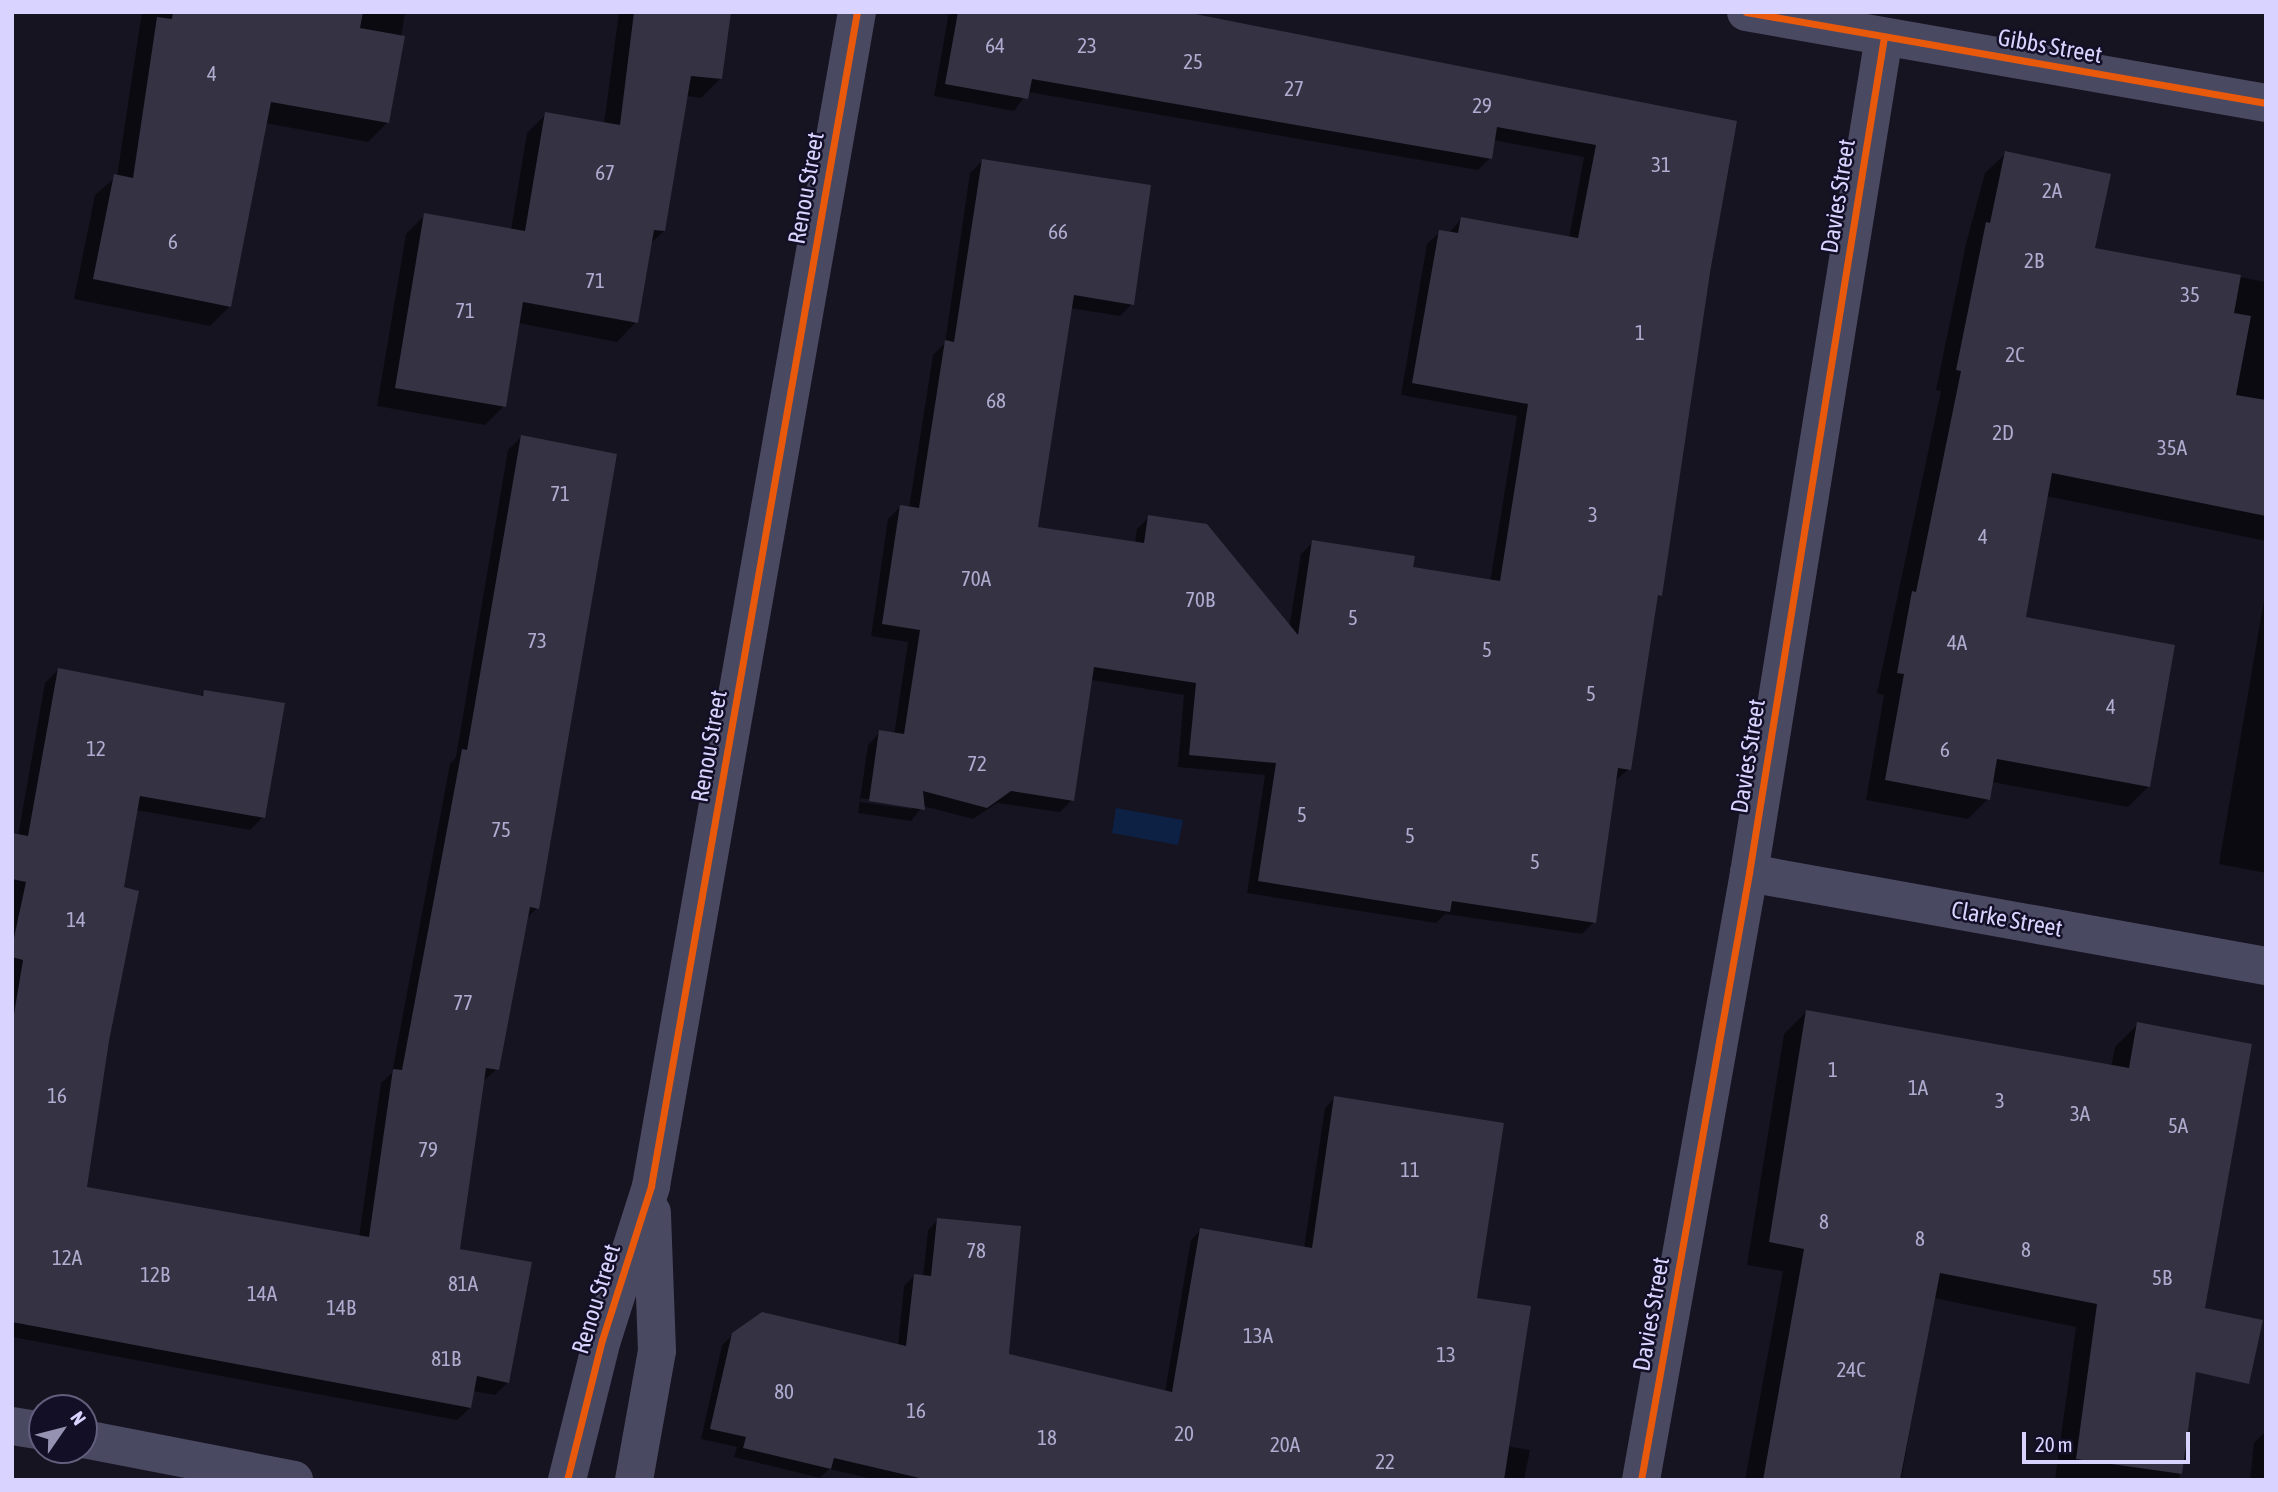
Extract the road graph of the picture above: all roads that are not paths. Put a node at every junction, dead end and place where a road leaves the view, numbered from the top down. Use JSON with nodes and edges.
{"nodes":[{"id":1,"x":857,"y":12,"type":"edge"},
{"id":2,"x":1746,"y":12,"type":"edge"},
{"id":3,"x":1884,"y":37,"type":"junction"},
{"id":4,"x":2266,"y":103,"type":"edge"},
{"id":5,"x":1749,"y":873,"type":"junction"},
{"id":6,"x":2266,"y":966,"type":"edge"},
{"id":7,"x":651,"y":1186,"type":"junction"},
{"id":8,"x":98,"y":1442,"type":"edge"},
{"id":9,"x":294,"y":1480,"type":"edge"},
{"id":10,"x":568,"y":1480,"type":"edge"},
{"id":11,"x":634,"y":1480,"type":"edge"},
{"id":12,"x":1641,"y":1480,"type":"edge"}],
"edges":[{"from":1,"to":7,"type":"street","name":"Renou Street"},
{"from":2,"to":3,"type":"street","name":"Gibbs Street"},
{"from":3,"to":4,"type":"street","name":"Gibbs Street"},
{"from":3,"to":5,"type":"street","name":"Davies Street"},
{"from":5,"to":6,"type":"street","name":"Clarke Street"},
{"from":5,"to":12,"type":"street","name":"Davies Street"},
{"from":7,"to":10,"type":"street","name":"Renou Street"},
{"from":7,"to":11,"type":"street","name":"Renou Street"},
{"from":8,"to":9,"type":"street"}]}
